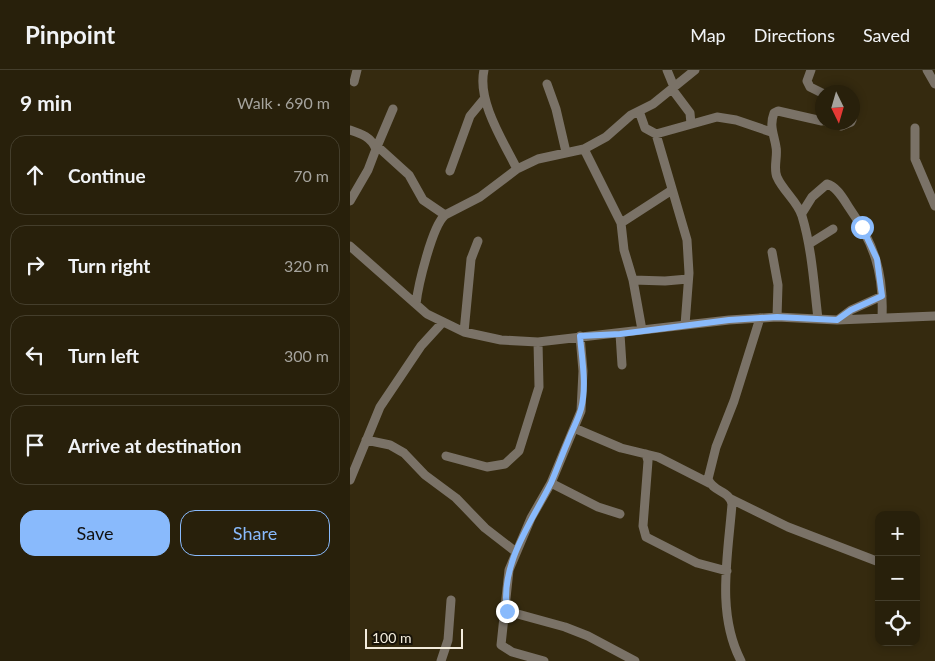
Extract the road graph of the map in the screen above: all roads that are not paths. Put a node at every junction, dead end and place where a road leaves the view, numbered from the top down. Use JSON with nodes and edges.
{"nodes":[{"id":1,"x":357,"y":70,"type":"edge"},
{"id":2,"x":484,"y":70,"type":"edge"},
{"id":3,"x":667,"y":70,"type":"edge"},
{"id":4,"x":695,"y":70,"type":"edge"},
{"id":5,"x":811,"y":70,"type":"edge"},
{"id":6,"x":927,"y":70,"type":"edge"},
{"id":7,"x":354,"y":82,"type":"dead end"},
{"id":8,"x":547,"y":84,"type":"dead end"},
{"id":9,"x":935,"y":84,"type":"edge"},
{"id":10,"x":673,"y":88,"type":"junction"},
{"id":11,"x":815,"y":90,"type":"edge"},
{"id":12,"x":484,"y":99,"type":"junction"},
{"id":13,"x":393,"y":109,"type":"dead end"},
{"id":14,"x":639,"y":111,"type":"junction"},
{"id":15,"x":815,"y":119,"type":"edge"},
{"id":16,"x":691,"y":124,"type":"junction"},
{"id":17,"x":915,"y":128,"type":"dead end"},
{"id":18,"x":350,"y":130,"type":"edge"},
{"id":19,"x":771,"y":132,"type":"junction"},
{"id":20,"x":656,"y":134,"type":"junction"},
{"id":21,"x":377,"y":148,"type":"junction"},
{"id":22,"x":584,"y":149,"type":"junction"},
{"id":23,"x":566,"y":152,"type":"junction"},
{"id":24,"x":517,"y":169,"type":"junction"},
{"id":25,"x":450,"y":171,"type":"dead end"},
{"id":26,"x":931,"y":186,"type":"edge"},
{"id":27,"x":672,"y":190,"type":"junction"},
{"id":28,"x":350,"y":201,"type":"edge"},
{"id":29,"x":935,"y":206,"type":"edge"},
{"id":30,"x":802,"y":213,"type":"junction"},
{"id":31,"x":445,"y":215,"type":"junction"},
{"id":32,"x":621,"y":223,"type":"junction"},
{"id":33,"x":833,"y":229,"type":"dead end"},
{"id":34,"x":478,"y":241,"type":"dead end"},
{"id":35,"x":809,"y":244,"type":"junction"},
{"id":36,"x":350,"y":246,"type":"edge"},
{"id":37,"x":772,"y":252,"type":"dead end"},
{"id":38,"x":688,"y":279,"type":"junction"},
{"id":39,"x":633,"y":280,"type":"junction"},
{"id":40,"x":882,"y":296,"type":"junction"},
{"id":41,"x":416,"y":304,"type":"junction"},
{"id":42,"x":935,"y":316,"type":"edge"},
{"id":43,"x":777,"y":317,"type":"junction"},
{"id":44,"x":882,"y":317,"type":"junction"},
{"id":45,"x":760,"y":318,"type":"junction"},
{"id":46,"x":818,"y":319,"type":"junction"},
{"id":47,"x":837,"y":320,"type":"junction"},
{"id":48,"x":442,"y":323,"type":"junction"},
{"id":49,"x":685,"y":325,"type":"junction"},
{"id":50,"x":642,"y":330,"type":"junction"},
{"id":51,"x":464,"y":332,"type":"junction"},
{"id":52,"x":620,"y":334,"type":"junction"},
{"id":53,"x":580,"y":336,"type":"junction"},
{"id":54,"x":538,"y":342,"type":"junction"},
{"id":55,"x":622,"y":365,"type":"dead end"},
{"id":56,"x":574,"y":428,"type":"junction"},
{"id":57,"x":366,"y":440,"type":"junction"},
{"id":58,"x":646,"y":454,"type":"junction"},
{"id":59,"x":446,"y":456,"type":"dead end"},
{"id":60,"x":350,"y":480,"type":"edge"},
{"id":61,"x":551,"y":483,"type":"junction"},
{"id":62,"x":710,"y":483,"type":"junction"},
{"id":63,"x":731,"y":500,"type":"junction"},
{"id":64,"x":620,"y":514,"type":"dead end"},
{"id":65,"x":516,"y":552,"type":"junction"},
{"id":66,"x":875,"y":560,"type":"edge"},
{"id":67,"x":727,"y":571,"type":"junction"},
{"id":68,"x":451,"y":600,"type":"dead end"},
{"id":69,"x":507,"y":611,"type":"junction"},
{"id":70,"x":440,"y":661,"type":"edge"},
{"id":71,"x":544,"y":661,"type":"edge"},
{"id":72,"x":635,"y":661,"type":"edge"},
{"id":73,"x":741,"y":661,"type":"edge"}],
"edges":[{"from":1,"to":7,"type":"street"},
{"from":2,"to":12,"type":"street"},
{"from":3,"to":10,"type":"street"},
{"from":4,"to":10,"type":"street"},
{"from":5,"to":11,"type":"street"},
{"from":6,"to":9,"type":"street"},
{"from":8,"to":23,"type":"street"},
{"from":10,"to":14,"type":"street"},
{"from":10,"to":16,"type":"street"},
{"from":12,"to":24,"type":"street"},
{"from":12,"to":25,"type":"street"},
{"from":13,"to":21,"type":"street"},
{"from":14,"to":20,"type":"street"},
{"from":14,"to":22,"type":"street"},
{"from":15,"to":19,"type":"street"},
{"from":16,"to":19,"type":"street"},
{"from":16,"to":20,"type":"street"},
{"from":17,"to":26,"type":"street"},
{"from":18,"to":21,"type":"street"},
{"from":19,"to":30,"type":"street"},
{"from":20,"to":27,"type":"street"},
{"from":21,"to":28,"type":"street"},
{"from":21,"to":31,"type":"street"},
{"from":22,"to":23,"type":"street"},
{"from":22,"to":32,"type":"street"},
{"from":23,"to":24,"type":"street"},
{"from":24,"to":31,"type":"street"},
{"from":26,"to":29,"type":"street"},
{"from":27,"to":32,"type":"street"},
{"from":27,"to":38,"type":"street"},
{"from":30,"to":35,"type":"street"},
{"from":30,"to":40,"type":"street"},
{"from":31,"to":41,"type":"street"},
{"from":32,"to":39,"type":"street"},
{"from":33,"to":35,"type":"street"},
{"from":34,"to":51,"type":"street"},
{"from":35,"to":46,"type":"street"},
{"from":36,"to":41,"type":"street"},
{"from":37,"to":43,"type":"street"},
{"from":38,"to":39,"type":"street"},
{"from":38,"to":49,"type":"street"},
{"from":39,"to":50,"type":"street"},
{"from":40,"to":44,"type":"street"},
{"from":40,"to":47,"type":"street"},
{"from":41,"to":48,"type":"street"},
{"from":42,"to":44,"type":"street"},
{"from":43,"to":45,"type":"street"},
{"from":43,"to":46,"type":"street"},
{"from":44,"to":47,"type":"street"},
{"from":45,"to":49,"type":"street"},
{"from":45,"to":62,"type":"street"},
{"from":46,"to":47,"type":"street"},
{"from":48,"to":51,"type":"street"},
{"from":48,"to":57,"type":"street"},
{"from":49,"to":50,"type":"street"},
{"from":50,"to":52,"type":"street"},
{"from":51,"to":54,"type":"street"},
{"from":52,"to":53,"type":"street"},
{"from":52,"to":55,"type":"street"},
{"from":53,"to":54,"type":"street"},
{"from":53,"to":56,"type":"street"},
{"from":54,"to":59,"type":"street"},
{"from":56,"to":58,"type":"street"},
{"from":56,"to":61,"type":"street"},
{"from":57,"to":60,"type":"street"},
{"from":57,"to":65,"type":"street"},
{"from":58,"to":62,"type":"street"},
{"from":58,"to":67,"type":"street"},
{"from":61,"to":64,"type":"street"},
{"from":61,"to":65,"type":"street"},
{"from":62,"to":63,"type":"street"},
{"from":63,"to":66,"type":"street"},
{"from":63,"to":67,"type":"street"},
{"from":65,"to":69,"type":"street"},
{"from":67,"to":73,"type":"street"},
{"from":68,"to":70,"type":"street"},
{"from":69,"to":71,"type":"street"},
{"from":69,"to":72,"type":"street"}]}
